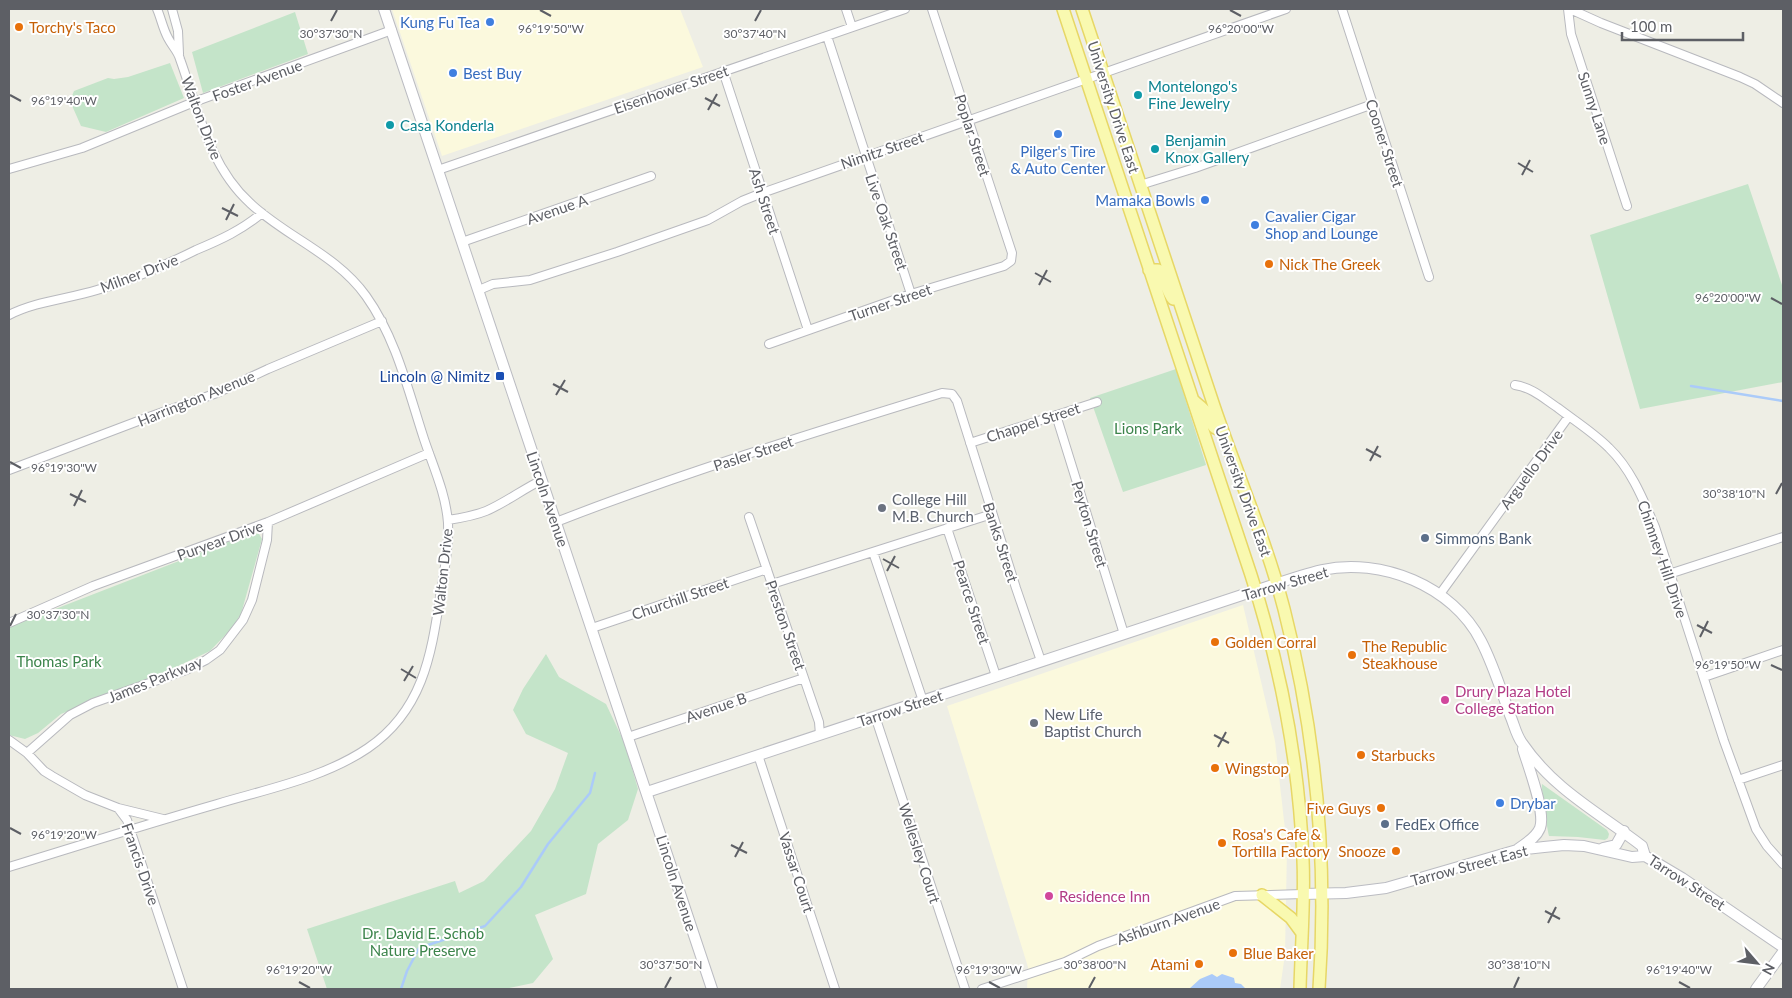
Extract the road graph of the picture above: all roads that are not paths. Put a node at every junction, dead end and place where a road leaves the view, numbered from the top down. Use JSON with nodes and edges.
{"nodes":[{"id":1,"x":157,"y":9,"type":"edge"},
{"id":2,"x":172,"y":9,"type":"edge"},
{"id":3,"x":384,"y":9,"type":"edge"},
{"id":4,"x":846,"y":9,"type":"edge"},
{"id":5,"x":905,"y":9,"type":"edge"},
{"id":6,"x":932,"y":9,"type":"edge"},
{"id":7,"x":1063,"y":9,"type":"edge"},
{"id":8,"x":1082,"y":9,"type":"edge"},
{"id":9,"x":1286,"y":9,"type":"edge"},
{"id":10,"x":1342,"y":9,"type":"edge"},
{"id":11,"x":1569,"y":9,"type":"edge"},
{"id":12,"x":852,"y":27,"type":"junction"},
{"id":13,"x":392,"y":30,"type":"junction"},
{"id":14,"x":826,"y":36,"type":"junction"},
{"id":15,"x":179,"y":54,"type":"junction"},
{"id":16,"x":723,"y":71,"type":"junction"},
{"id":17,"x":1103,"y":73,"type":"junction"},
{"id":18,"x":1086,"y":79,"type":"junction"},
{"id":19,"x":194,"y":102,"type":"junction"},
{"id":20,"x":1783,"y":103,"type":"edge"},
{"id":21,"x":1373,"y":104,"type":"junction"},
{"id":22,"x":968,"y":120,"type":"junction"},
{"id":23,"x":865,"y":156,"type":"junction"},
{"id":24,"x":9,"y":169,"type":"edge"},
{"id":25,"x":438,"y":170,"type":"junction"},
{"id":26,"x":651,"y":176,"type":"dead end"},
{"id":27,"x":1140,"y":185,"type":"junction"},
{"id":28,"x":762,"y":193,"type":"junction"},
{"id":29,"x":1129,"y":206,"type":"junction"},
{"id":30,"x":1627,"y":206,"type":"dead end"},
{"id":31,"x":262,"y":213,"type":"junction"},
{"id":32,"x":1157,"y":235,"type":"junction"},
{"id":33,"x":462,"y":242,"type":"junction"},
{"id":34,"x":1011,"y":261,"type":"joint"},
{"id":35,"x":1149,"y":270,"type":"junction"},
{"id":36,"x":1429,"y":276,"type":"dead end"},
{"id":37,"x":479,"y":290,"type":"junction"},
{"id":38,"x":911,"y":294,"type":"junction"},
{"id":39,"x":1181,"y":308,"type":"junction"},
{"id":40,"x":9,"y":315,"type":"edge"},
{"id":41,"x":382,"y":322,"type":"junction"},
{"id":42,"x":808,"y":330,"type":"junction"},
{"id":43,"x":769,"y":344,"type":"dead end"},
{"id":44,"x":1515,"y":385,"type":"dead end"},
{"id":45,"x":952,"y":394,"type":"joint"},
{"id":46,"x":1194,"y":401,"type":"junction"},
{"id":47,"x":1097,"y":402,"type":"dead end"},
{"id":48,"x":1056,"y":415,"type":"junction"},
{"id":49,"x":1569,"y":416,"type":"junction"},
{"id":50,"x":1222,"y":430,"type":"junction"},
{"id":51,"x":970,"y":443,"type":"junction"},
{"id":52,"x":429,"y":453,"type":"junction"},
{"id":53,"x":9,"y":470,"type":"edge"},
{"id":54,"x":542,"y":480,"type":"junction"},
{"id":55,"x":992,"y":514,"type":"junction"},
{"id":56,"x":749,"y":517,"type":"dead end"},
{"id":57,"x":448,"y":520,"type":"junction"},
{"id":58,"x":268,"y":522,"type":"junction"},
{"id":59,"x":556,"y":522,"type":"junction"},
{"id":60,"x":947,"y":528,"type":"junction"},
{"id":61,"x":1783,"y":537,"type":"edge"},
{"id":62,"x":873,"y":552,"type":"junction"},
{"id":63,"x":767,"y":569,"type":"junction"},
{"id":64,"x":1669,"y":574,"type":"junction"},
{"id":65,"x":772,"y":584,"type":"junction"},
{"id":66,"x":1277,"y":584,"type":"junction"},
{"id":67,"x":1256,"y":591,"type":"junction"},
{"id":68,"x":1440,"y":594,"type":"junction"},
{"id":69,"x":9,"y":623,"type":"edge"},
{"id":70,"x":592,"y":628,"type":"junction"},
{"id":71,"x":1124,"y":634,"type":"junction"},
{"id":72,"x":1783,"y":650,"type":"edge"},
{"id":73,"x":1041,"y":661,"type":"junction"},
{"id":74,"x":996,"y":676,"type":"junction"},
{"id":75,"x":1704,"y":677,"type":"junction"},
{"id":76,"x":804,"y":678,"type":"junction"},
{"id":77,"x":923,"y":700,"type":"junction"},
{"id":78,"x":875,"y":716,"type":"junction"},
{"id":79,"x":820,"y":735,"type":"junction"},
{"id":80,"x":628,"y":737,"type":"junction"},
{"id":81,"x":9,"y":740,"type":"edge"},
{"id":82,"x":1520,"y":741,"type":"junction"},
{"id":83,"x":27,"y":753,"type":"junction"},
{"id":84,"x":758,"y":755,"type":"junction"},
{"id":85,"x":1783,"y":765,"type":"edge"},
{"id":86,"x":1738,"y":780,"type":"junction"},
{"id":87,"x":647,"y":792,"type":"junction"},
{"id":88,"x":118,"y":808,"type":"junction"},
{"id":89,"x":165,"y":819,"type":"junction"},
{"id":90,"x":130,"y":829,"type":"junction"},
{"id":91,"x":1624,"y":832,"type":"junction"},
{"id":92,"x":1600,"y":849,"type":"junction"},
{"id":93,"x":1517,"y":850,"type":"junction"},
{"id":94,"x":1645,"y":856,"type":"junction"},
{"id":95,"x":1783,"y":864,"type":"edge"},
{"id":96,"x":9,"y":868,"type":"edge"},
{"id":97,"x":1303,"y":894,"type":"junction"},
{"id":98,"x":1323,"y":894,"type":"junction"},
{"id":99,"x":1262,"y":895,"type":"junction"},
{"id":100,"x":1302,"y":933,"type":"junction"},
{"id":101,"x":1783,"y":947,"type":"edge"},
{"id":102,"x":1783,"y":952,"type":"edge"},
{"id":103,"x":183,"y":988,"type":"edge"},
{"id":104,"x":174,"y":989,"type":"edge"},
{"id":105,"x":712,"y":989,"type":"edge"},
{"id":106,"x":836,"y":989,"type":"edge"},
{"id":107,"x":965,"y":989,"type":"edge"},
{"id":108,"x":982,"y":989,"type":"edge"},
{"id":109,"x":1300,"y":989,"type":"edge"},
{"id":110,"x":1319,"y":989,"type":"edge"},
{"id":111,"x":1756,"y":989,"type":"edge"}],
"edges":[{"from":1,"to":15,"type":"street","name":"Walton Drive"},
{"from":2,"to":15,"type":"street","name":"Walton Drive"},
{"from":3,"to":13,"type":"street","name":"Lincoln Avenue"},
{"from":4,"to":12,"type":"street"},
{"from":5,"to":12,"type":"street","name":"Eisenhower Street"},
{"from":6,"to":22,"type":"street","name":"Poplar Street"},
{"from":7,"to":18,"type":"main road","name":"University Drive East"},
{"from":8,"to":17,"type":"main road","name":"University Drive East"},
{"from":9,"to":17,"type":"street","name":"Nimitz Street"},
{"from":10,"to":21,"type":"street","name":"Cooner Street"},
{"from":11,"to":20,"type":"street"},
{"from":11,"to":30,"type":"street","name":"Sunny Lane"},
{"from":12,"to":14,"type":"street","name":"Eisenhower Street"},
{"from":13,"to":19,"type":"street","name":"Foster Avenue"},
{"from":13,"to":25,"type":"street","name":"Lincoln Avenue"},
{"from":14,"to":16,"type":"street","name":"Eisenhower Street"},
{"from":14,"to":23,"type":"street","name":"Live Oak Street"},
{"from":15,"to":19,"type":"street","name":"Walton Drive"},
{"from":16,"to":25,"type":"street","name":"Eisenhower Street"},
{"from":16,"to":28,"type":"street","name":"Ash Street"},
{"from":17,"to":18,"type":"street","name":"Nimitz Street"},
{"from":17,"to":27,"type":"main road","name":"University Drive East"},
{"from":18,"to":22,"type":"street","name":"Nimitz Street"},
{"from":18,"to":29,"type":"main road","name":"University Drive East"},
{"from":19,"to":24,"type":"street","name":"Foster Avenue"},
{"from":19,"to":31,"type":"street","name":"Walton Drive"},
{"from":21,"to":27,"type":"street"},
{"from":21,"to":36,"type":"street","name":"Cooner Street"},
{"from":22,"to":23,"type":"street","name":"Nimitz Street"},
{"from":22,"to":34,"type":"street","name":"Poplar Street"},
{"from":23,"to":28,"type":"street","name":"Nimitz Street"},
{"from":23,"to":38,"type":"street","name":"Live Oak Street"},
{"from":25,"to":33,"type":"street","name":"Lincoln Avenue"},
{"from":26,"to":33,"type":"street","name":"Avenue A"},
{"from":27,"to":32,"type":"main road","name":"University Drive East"},
{"from":28,"to":37,"type":"street","name":"Nimitz Street"},
{"from":28,"to":42,"type":"street","name":"Ash Street"},
{"from":29,"to":32,"type":"main road"},
{"from":29,"to":35,"type":"main road","name":"University Drive East"},
{"from":31,"to":40,"type":"street","name":"Milner Drive"},
{"from":31,"to":41,"type":"street","name":"Walton Drive"},
{"from":32,"to":39,"type":"main road","name":"University Drive East"},
{"from":33,"to":37,"type":"street","name":"Lincoln Avenue"},
{"from":34,"to":38,"type":"street","name":"Turner Street"},
{"from":35,"to":39,"type":"main road"},
{"from":35,"to":46,"type":"main road","name":"University Drive East"},
{"from":37,"to":54,"type":"street","name":"Lincoln Avenue"},
{"from":38,"to":42,"type":"street","name":"Turner Street"},
{"from":39,"to":50,"type":"main road","name":"University Drive East"},
{"from":41,"to":52,"type":"street","name":"Walton Drive"},
{"from":41,"to":53,"type":"street","name":"Harrington Avenue"},
{"from":42,"to":43,"type":"street","name":"Turner Street"},
{"from":44,"to":49,"type":"street","name":"Chimney Hill Drive"},
{"from":45,"to":51,"type":"street","name":"Banks Street"},
{"from":45,"to":59,"type":"street","name":"Pasler Street"},
{"from":46,"to":50,"type":"main road"},
{"from":46,"to":67,"type":"main road","name":"University Drive East"},
{"from":47,"to":48,"type":"street","name":"Chappel Street"},
{"from":48,"to":51,"type":"street","name":"Chappel Street"},
{"from":48,"to":71,"type":"street","name":"Peyton Street"},
{"from":49,"to":64,"type":"street","name":"Chimney Hill Drive"},
{"from":49,"to":68,"type":"street","name":"Arguello Drive"},
{"from":50,"to":66,"type":"main road","name":"University Drive East"},
{"from":51,"to":55,"type":"street","name":"Banks Street"},
{"from":52,"to":57,"type":"street","name":"Walton Drive"},
{"from":52,"to":58,"type":"street","name":"Puryear Drive"},
{"from":54,"to":57,"type":"street"},
{"from":54,"to":59,"type":"street","name":"Lincoln Avenue"},
{"from":55,"to":60,"type":"street"},
{"from":55,"to":73,"type":"street","name":"Banks Street"},
{"from":56,"to":63,"type":"street","name":"Preston Street"},
{"from":57,"to":89,"type":"street","name":"Walton Drive"},
{"from":58,"to":69,"type":"street","name":"Puryear Drive"},
{"from":58,"to":83,"type":"street","name":"James Parkway"},
{"from":59,"to":70,"type":"street","name":"Lincoln Avenue"},
{"from":60,"to":62,"type":"street"},
{"from":60,"to":74,"type":"street","name":"Pearce Street"},
{"from":61,"to":64,"type":"street"},
{"from":62,"to":65,"type":"street"},
{"from":62,"to":77,"type":"street"},
{"from":63,"to":65,"type":"street","name":"Preston Street"},
{"from":63,"to":70,"type":"street","name":"Churchill Street"},
{"from":64,"to":75,"type":"street","name":"Chimney Hill Drive"},
{"from":65,"to":76,"type":"street","name":"Preston Street"},
{"from":66,"to":67,"type":"street","name":"Tarrow Street"},
{"from":66,"to":68,"type":"street","name":"Tarrow Street"},
{"from":66,"to":98,"type":"main road","name":"University Drive East"},
{"from":67,"to":71,"type":"street","name":"Tarrow Street"},
{"from":67,"to":97,"type":"main road","name":"University Drive East"},
{"from":68,"to":82,"type":"street","name":"Tarrow Street"},
{"from":70,"to":80,"type":"street","name":"Lincoln Avenue"},
{"from":71,"to":73,"type":"street","name":"Tarrow Street"},
{"from":72,"to":75,"type":"street"},
{"from":73,"to":74,"type":"street","name":"Tarrow Street"},
{"from":74,"to":77,"type":"street","name":"Tarrow Street"},
{"from":75,"to":86,"type":"street","name":"Chimney Hill Drive"},
{"from":76,"to":79,"type":"street","name":"Preston Street"},
{"from":76,"to":80,"type":"street","name":"Avenue B"},
{"from":77,"to":78,"type":"street","name":"Tarrow Street"},
{"from":78,"to":79,"type":"street","name":"Tarrow Street"},
{"from":78,"to":107,"type":"street","name":"Wellesley Court"},
{"from":79,"to":84,"type":"street","name":"Tarrow Street"},
{"from":80,"to":87,"type":"street","name":"Lincoln Avenue"},
{"from":81,"to":83,"type":"street","name":"Francis Drive"},
{"from":82,"to":91,"type":"street","name":"Tarrow Street"},
{"from":82,"to":93,"type":"street"},
{"from":83,"to":88,"type":"street","name":"Francis Drive"},
{"from":84,"to":87,"type":"street","name":"Tarrow Street"},
{"from":84,"to":106,"type":"street","name":"Vassar Court"},
{"from":85,"to":86,"type":"street"},
{"from":86,"to":95,"type":"street","name":"Chimney Hill Drive"},
{"from":87,"to":105,"type":"street","name":"Lincoln Avenue"},
{"from":88,"to":89,"type":"street"},
{"from":88,"to":90,"type":"street","name":"Francis Drive"},
{"from":89,"to":90,"type":"street","name":"Walton Drive"},
{"from":90,"to":96,"type":"street","name":"Walton Drive"},
{"from":90,"to":103,"type":"street","name":"Francis Drive"},
{"from":91,"to":92,"type":"street"},
{"from":91,"to":94,"type":"street","name":"Tarrow Street"},
{"from":92,"to":93,"type":"street","name":"Tarrow Street East"},
{"from":92,"to":94,"type":"street","name":"Tarrow Street East"},
{"from":93,"to":98,"type":"street","name":"Tarrow Street East"},
{"from":94,"to":101,"type":"street","name":"Tarrow Street"},
{"from":97,"to":98,"type":"street","name":"Tarrow Street East"},
{"from":97,"to":99,"type":"street","name":"Ashburn Avenue"},
{"from":97,"to":100,"type":"main road","name":"University Drive East"},
{"from":98,"to":110,"type":"main road","name":"University Drive East"},
{"from":99,"to":100,"type":"main road"},
{"from":99,"to":108,"type":"street","name":"Ashburn Avenue"},
{"from":100,"to":109,"type":"main road","name":"University Drive East"},
{"from":102,"to":111,"type":"street"},
{"from":103,"to":104,"type":"street"}]}
